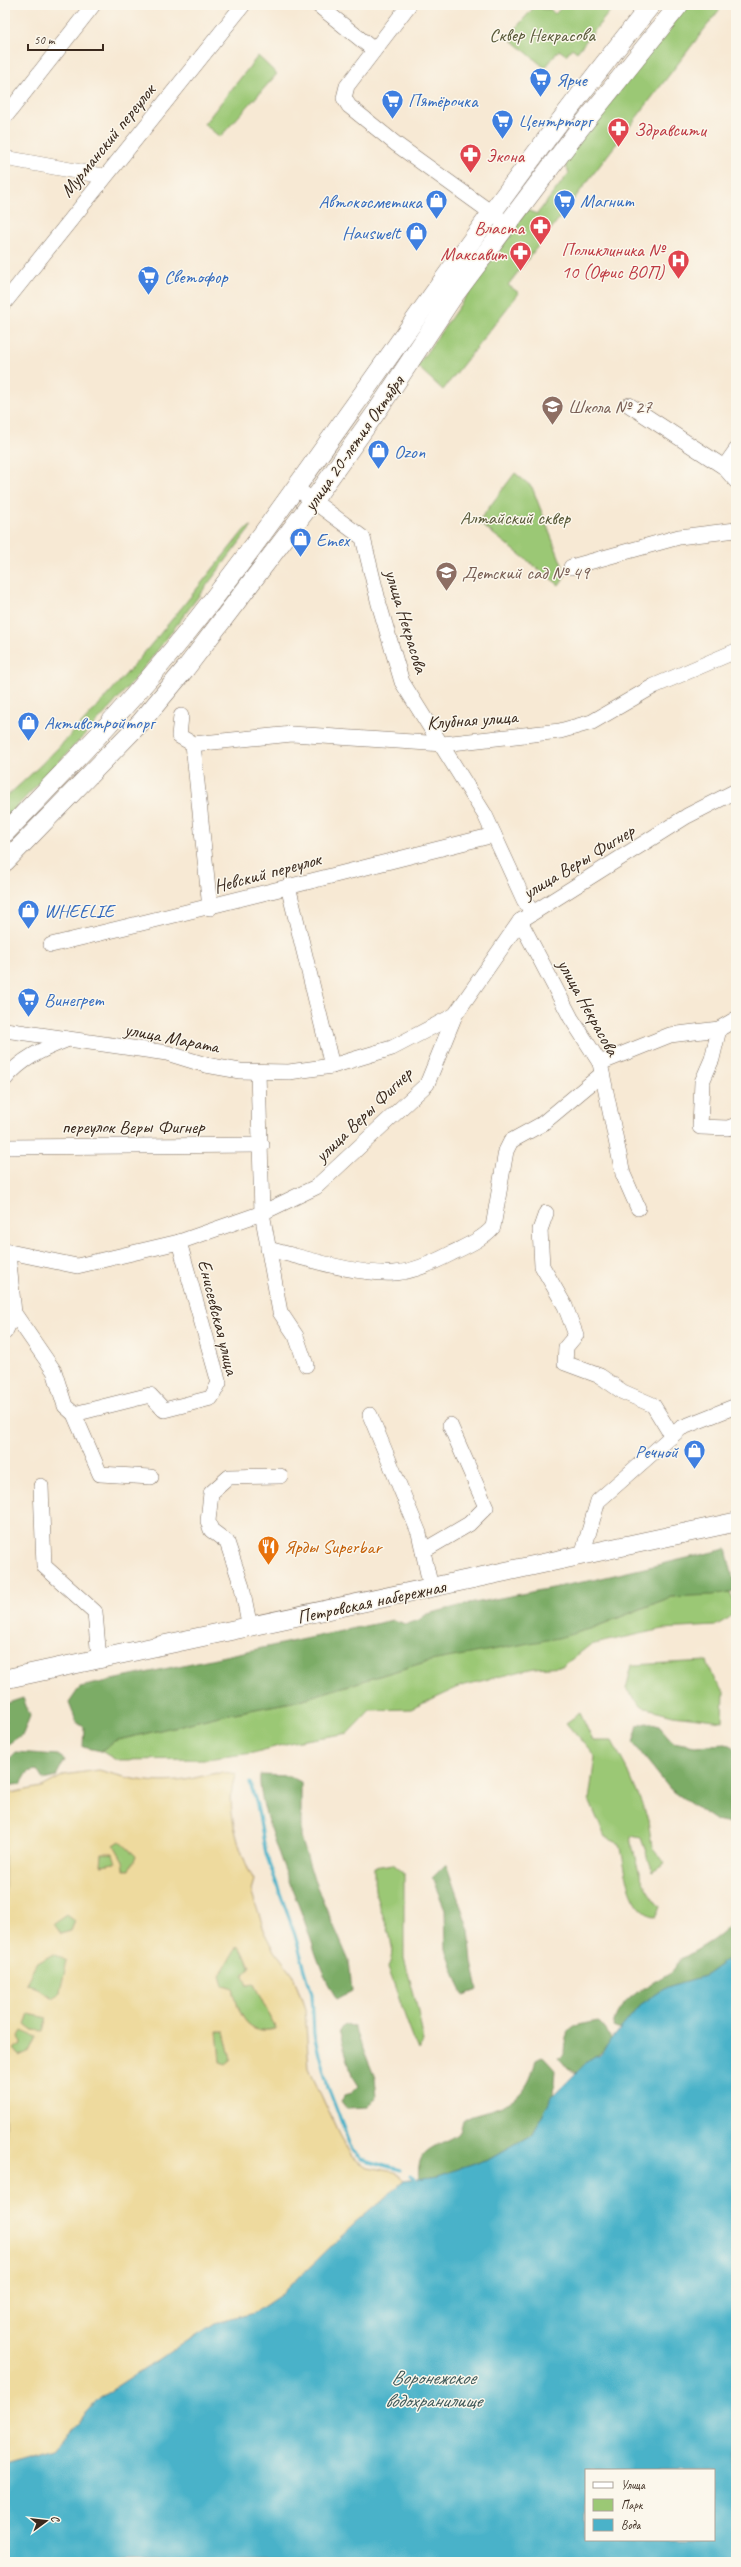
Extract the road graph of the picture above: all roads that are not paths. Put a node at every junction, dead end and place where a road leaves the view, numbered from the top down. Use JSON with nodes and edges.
{"nodes":[{"id":1,"x":93,"y":5,"type":"edge"},
{"id":2,"x":243,"y":5,"type":"edge"},
{"id":3,"x":318,"y":5,"type":"edge"},
{"id":4,"x":409,"y":5,"type":"edge"},
{"id":5,"x":651,"y":5,"type":"edge"},
{"id":6,"x":679,"y":5,"type":"edge"},
{"id":7,"x":374,"y":50,"type":"junction"},
{"id":8,"x":5,"y":117,"type":"edge"},
{"id":9,"x":5,"y":158,"type":"edge"},
{"id":10,"x":103,"y":176,"type":"junction"},
{"id":11,"x":491,"y":212,"type":"junction"},
{"id":12,"x":508,"y":225,"type":"junction"},
{"id":13,"x":5,"y":302,"type":"edge"},
{"id":14,"x":629,"y":405,"type":"dead end"},
{"id":15,"x":736,"y":450,"type":"edge"},
{"id":16,"x":724,"y":467,"type":"junction"},
{"id":17,"x":736,"y":481,"type":"edge"},
{"id":18,"x":296,"y":488,"type":"junction"},
{"id":19,"x":313,"y":500,"type":"junction"},
{"id":20,"x":736,"y":530,"type":"edge"},
{"id":21,"x":571,"y":567,"type":"dead end"},
{"id":22,"x":736,"y":651,"type":"edge"},
{"id":23,"x":180,"y":716,"type":"dead end"},
{"id":24,"x":193,"y":744,"type":"junction"},
{"id":25,"x":443,"y":744,"type":"junction"},
{"id":26,"x":736,"y":791,"type":"edge"},
{"id":27,"x":5,"y":832,"type":"edge"},
{"id":28,"x":494,"y":836,"type":"junction"},
{"id":29,"x":5,"y":862,"type":"edge"},
{"id":30,"x":288,"y":886,"type":"junction"},
{"id":31,"x":210,"y":908,"type":"junction"},
{"id":32,"x":532,"y":912,"type":"junction"},
{"id":33,"x":520,"y":921,"type":"junction"},
{"id":34,"x":51,"y":945,"type":"dead end"},
{"id":35,"x":455,"y":1015,"type":"junction"},
{"id":36,"x":736,"y":1019,"type":"edge"},
{"id":37,"x":719,"y":1029,"type":"junction"},
{"id":38,"x":5,"y":1030,"type":"edge"},
{"id":39,"x":66,"y":1040,"type":"junction"},
{"id":40,"x":332,"y":1066,"type":"junction"},
{"id":41,"x":601,"y":1068,"type":"junction"},
{"id":42,"x":258,"y":1072,"type":"junction"},
{"id":43,"x":5,"y":1079,"type":"edge"},
{"id":44,"x":736,"y":1125,"type":"edge"},
{"id":45,"x":262,"y":1145,"type":"junction"},
{"id":46,"x":5,"y":1147,"type":"edge"},
{"id":47,"x":638,"y":1208,"type":"dead end"},
{"id":48,"x":262,"y":1213,"type":"junction"},
{"id":49,"x":546,"y":1213,"type":"dead end"},
{"id":50,"x":179,"y":1242,"type":"junction"},
{"id":51,"x":268,"y":1248,"type":"junction"},
{"id":52,"x":6,"y":1252,"type":"edge"},
{"id":53,"x":14,"y":1313,"type":"junction"},
{"id":54,"x":5,"y":1332,"type":"edge"},
{"id":55,"x":306,"y":1365,"type":"dead end"},
{"id":56,"x":736,"y":1406,"type":"edge"},
{"id":57,"x":74,"y":1414,"type":"junction"},
{"id":58,"x":370,"y":1416,"type":"dead end"},
{"id":59,"x":450,"y":1424,"type":"dead end"},
{"id":60,"x":672,"y":1436,"type":"junction"},
{"id":61,"x":280,"y":1476,"type":"dead end"},
{"id":62,"x":151,"y":1478,"type":"dead end"},
{"id":63,"x":41,"y":1486,"type":"dead end"},
{"id":64,"x":736,"y":1522,"type":"edge"},
{"id":65,"x":423,"y":1551,"type":"junction"},
{"id":66,"x":582,"y":1555,"type":"junction"},
{"id":67,"x":431,"y":1588,"type":"junction"},
{"id":68,"x":250,"y":1628,"type":"junction"},
{"id":69,"x":98,"y":1660,"type":"junction"},
{"id":70,"x":5,"y":1679,"type":"edge"}],
"edges":[{"from":1,"to":8,"type":"street"},
{"from":2,"to":10,"type":"street","name":"Мурманский переулок"},
{"from":3,"to":7,"type":"street"},
{"from":4,"to":7,"type":"street"},
{"from":5,"to":11,"type":"main road","name":"улица 20-летия Октября"},
{"from":6,"to":12,"type":"main road","name":"улица 20-летия Октября"},
{"from":7,"to":11,"type":"street"},
{"from":9,"to":10,"type":"street"},
{"from":10,"to":13,"type":"street","name":"Мурманский переулок"},
{"from":11,"to":12,"type":"street"},
{"from":11,"to":18,"type":"main road","name":"улица 20-летия Октября"},
{"from":12,"to":19,"type":"main road","name":"улица 20-летия Октября"},
{"from":14,"to":16,"type":"street"},
{"from":15,"to":16,"type":"street"},
{"from":16,"to":17,"type":"street"},
{"from":18,"to":19,"type":"street","name":"улица Некрасова"},
{"from":18,"to":27,"type":"main road","name":"улица 20-летия Октября"},
{"from":19,"to":25,"type":"street","name":"улица Некрасова"},
{"from":19,"to":29,"type":"main road","name":"улица 20-летия Октября"},
{"from":20,"to":21,"type":"street"},
{"from":22,"to":25,"type":"street","name":"Клубная улица"},
{"from":23,"to":24,"type":"street"},
{"from":24,"to":25,"type":"street","name":"Клубная улица"},
{"from":24,"to":31,"type":"street"},
{"from":25,"to":28,"type":"street","name":"улица Некрасова"},
{"from":26,"to":32,"type":"street","name":"улица Веры Фигнер"},
{"from":28,"to":30,"type":"street","name":"Невский переулок"},
{"from":28,"to":32,"type":"street","name":"улица Некрасова"},
{"from":30,"to":31,"type":"street","name":"Невский переулок"},
{"from":30,"to":40,"type":"street"},
{"from":31,"to":34,"type":"street","name":"Невский переулок"},
{"from":32,"to":33,"type":"street","name":"улица Веры Фигнер"},
{"from":33,"to":35,"type":"street","name":"улица Веры Фигнер"},
{"from":33,"to":41,"type":"street","name":"улица Некрасова"},
{"from":35,"to":40,"type":"street","name":"улица Марата"},
{"from":35,"to":48,"type":"street","name":"улица Веры Фигнер"},
{"from":36,"to":37,"type":"street"},
{"from":37,"to":41,"type":"street"},
{"from":37,"to":44,"type":"street"},
{"from":38,"to":39,"type":"street","name":"улица Марата"},
{"from":39,"to":42,"type":"street","name":"улица Марата"},
{"from":39,"to":43,"type":"street"},
{"from":40,"to":42,"type":"street","name":"улица Марата"},
{"from":41,"to":47,"type":"street","name":"улица Некрасова"},
{"from":41,"to":51,"type":"street"},
{"from":42,"to":45,"type":"street"},
{"from":45,"to":46,"type":"street","name":"переулок Веры Фигнер"},
{"from":45,"to":48,"type":"street"},
{"from":48,"to":50,"type":"street","name":"улица Веры Фигнер"},
{"from":48,"to":51,"type":"street"},
{"from":49,"to":60,"type":"street"},
{"from":50,"to":52,"type":"street","name":"улица Веры Фигнер"},
{"from":50,"to":57,"type":"street","name":"Енисеевская улица"},
{"from":51,"to":55,"type":"street"},
{"from":52,"to":53,"type":"street"},
{"from":53,"to":54,"type":"street"},
{"from":53,"to":57,"type":"street"},
{"from":56,"to":60,"type":"street"},
{"from":57,"to":62,"type":"street"},
{"from":58,"to":65,"type":"street"},
{"from":59,"to":65,"type":"street"},
{"from":60,"to":66,"type":"street"},
{"from":61,"to":68,"type":"street"},
{"from":63,"to":69,"type":"street"},
{"from":64,"to":66,"type":"main road","name":"Петровская набережная"},
{"from":65,"to":67,"type":"street"},
{"from":66,"to":67,"type":"main road","name":"Петровская набережная"},
{"from":67,"to":68,"type":"main road","name":"Петровская набережная"},
{"from":68,"to":69,"type":"main road","name":"Петровская набережная"},
{"from":69,"to":70,"type":"main road","name":"Петровская набережная"}]}
